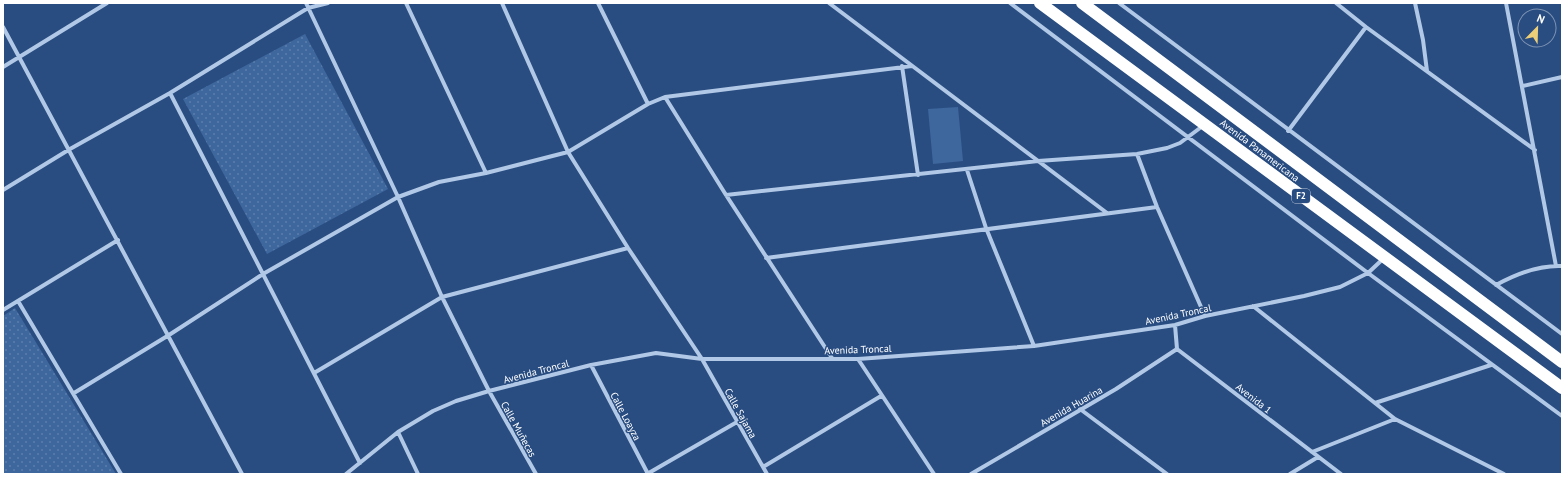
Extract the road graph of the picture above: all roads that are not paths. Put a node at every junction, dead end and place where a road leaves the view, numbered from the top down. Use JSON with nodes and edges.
{"nodes":[{"id":1,"x":107,"y":3,"type":"edge"},
{"id":2,"x":328,"y":3,"type":"edge"},
{"id":3,"x":406,"y":3,"type":"edge"},
{"id":4,"x":502,"y":3,"type":"edge"},
{"id":5,"x":598,"y":3,"type":"edge"},
{"id":6,"x":829,"y":3,"type":"edge"},
{"id":7,"x":1010,"y":3,"type":"edge"},
{"id":8,"x":1040,"y":3,"type":"edge"},
{"id":9,"x":1082,"y":3,"type":"edge"},
{"id":10,"x":1119,"y":3,"type":"edge"},
{"id":11,"x":1336,"y":3,"type":"edge"},
{"id":12,"x":1415,"y":3,"type":"edge"},
{"id":13,"x":1506,"y":3,"type":"edge"},
{"id":14,"x":307,"y":5,"type":"edge"},
{"id":15,"x":3,"y":27,"type":"edge"},
{"id":16,"x":1366,"y":27,"type":"junction"},
{"id":17,"x":19,"y":57,"type":"junction"},
{"id":18,"x":902,"y":66,"type":"junction"},
{"id":19,"x":912,"y":66,"type":"junction"},
{"id":20,"x":3,"y":67,"type":"edge"},
{"id":21,"x":1427,"y":72,"type":"junction"},
{"id":22,"x":1562,"y":77,"type":"edge"},
{"id":23,"x":1523,"y":86,"type":"junction"},
{"id":24,"x":170,"y":93,"type":"junction"},
{"id":25,"x":665,"y":97,"type":"junction"},
{"id":26,"x":648,"y":104,"type":"junction"},
{"id":27,"x":1204,"y":124,"type":"junction"},
{"id":28,"x":1288,"y":131,"type":"junction"},
{"id":29,"x":1188,"y":137,"type":"junction"},
{"id":30,"x":70,"y":150,"type":"junction"},
{"id":31,"x":1535,"y":150,"type":"junction"},
{"id":32,"x":568,"y":152,"type":"junction"},
{"id":33,"x":1137,"y":154,"type":"junction"},
{"id":34,"x":1038,"y":161,"type":"junction"},
{"id":35,"x":967,"y":170,"type":"junction"},
{"id":36,"x":486,"y":173,"type":"junction"},
{"id":37,"x":918,"y":175,"type":"junction"},
{"id":38,"x":3,"y":190,"type":"edge"},
{"id":39,"x":726,"y":195,"type":"junction"},
{"id":40,"x":398,"y":197,"type":"junction"},
{"id":41,"x":1157,"y":207,"type":"junction"},
{"id":42,"x":1107,"y":213,"type":"junction"},
{"id":43,"x":986,"y":228,"type":"junction"},
{"id":44,"x":118,"y":240,"type":"junction"},
{"id":45,"x":628,"y":248,"type":"junction"},
{"id":46,"x":766,"y":258,"type":"junction"},
{"id":47,"x":1384,"y":258,"type":"junction"},
{"id":48,"x":1556,"y":266,"type":"junction"},
{"id":49,"x":1562,"y":266,"type":"edge"},
{"id":50,"x":1368,"y":273,"type":"junction"},
{"id":51,"x":263,"y":274,"type":"junction"},
{"id":52,"x":1496,"y":285,"type":"junction"},
{"id":53,"x":442,"y":296,"type":"junction"},
{"id":54,"x":18,"y":302,"type":"junction"},
{"id":55,"x":1253,"y":306,"type":"junction"},
{"id":56,"x":3,"y":310,"type":"edge"},
{"id":57,"x":1205,"y":316,"type":"junction"},
{"id":58,"x":1175,"y":325,"type":"junction"},
{"id":59,"x":1562,"y":334,"type":"edge"},
{"id":60,"x":169,"y":335,"type":"junction"},
{"id":61,"x":1034,"y":346,"type":"junction"},
{"id":62,"x":1177,"y":348,"type":"junction"},
{"id":63,"x":832,"y":358,"type":"junction"},
{"id":64,"x":702,"y":359,"type":"junction"},
{"id":65,"x":858,"y":359,"type":"junction"},
{"id":66,"x":1562,"y":362,"type":"edge"},
{"id":67,"x":590,"y":365,"type":"junction"},
{"id":68,"x":1491,"y":365,"type":"junction"},
{"id":69,"x":314,"y":373,"type":"junction"},
{"id":70,"x":1562,"y":388,"type":"edge"},
{"id":71,"x":489,"y":391,"type":"junction"},
{"id":72,"x":74,"y":393,"type":"junction"},
{"id":73,"x":881,"y":396,"type":"junction"},
{"id":74,"x":1375,"y":403,"type":"junction"},
{"id":75,"x":1080,"y":409,"type":"junction"},
{"id":76,"x":1562,"y":416,"type":"edge"},
{"id":77,"x":1395,"y":419,"type":"junction"},
{"id":78,"x":737,"y":422,"type":"junction"},
{"id":79,"x":398,"y":432,"type":"junction"},
{"id":80,"x":1312,"y":452,"type":"junction"},
{"id":81,"x":1318,"y":457,"type":"junction"},
{"id":82,"x":360,"y":463,"type":"junction"},
{"id":83,"x":763,"y":467,"type":"junction"},
{"id":84,"x":978,"y":470,"type":"junction"},
{"id":85,"x":121,"y":474,"type":"edge"},
{"id":86,"x":242,"y":474,"type":"edge"},
{"id":87,"x":346,"y":474,"type":"edge"},
{"id":88,"x":418,"y":474,"type":"edge"},
{"id":89,"x":536,"y":474,"type":"edge"},
{"id":90,"x":648,"y":474,"type":"edge"},
{"id":91,"x":767,"y":474,"type":"edge"},
{"id":92,"x":934,"y":474,"type":"edge"},
{"id":93,"x":972,"y":474,"type":"edge"},
{"id":94,"x":983,"y":474,"type":"edge"},
{"id":95,"x":1166,"y":474,"type":"edge"},
{"id":96,"x":1290,"y":474,"type":"edge"},
{"id":97,"x":1341,"y":474,"type":"edge"},
{"id":98,"x":1504,"y":474,"type":"edge"}],
"edges":[{"from":1,"to":17,"type":"street"},
{"from":2,"to":14,"type":"street"},
{"from":3,"to":36,"type":"street"},
{"from":4,"to":32,"type":"street","name":"Calle Sajama"},
{"from":5,"to":26,"type":"street"},
{"from":6,"to":19,"type":"street"},
{"from":7,"to":29,"type":"street"},
{"from":8,"to":27,"type":"highway","name":"Avenida Panamericana","number":"F2"},
{"from":9,"to":66,"type":"highway","name":"Avenida Panamericana","number":"F2"},
{"from":10,"to":28,"type":"street"},
{"from":11,"to":16,"type":"street"},
{"from":12,"to":21,"type":"street"},
{"from":13,"to":23,"type":"street"},
{"from":14,"to":24,"type":"street"},
{"from":14,"to":40,"type":"street","name":"Calle Muñecas"},
{"from":15,"to":17,"type":"street"},
{"from":16,"to":21,"type":"street"},
{"from":16,"to":28,"type":"street"},
{"from":17,"to":20,"type":"street"},
{"from":17,"to":30,"type":"street"},
{"from":18,"to":19,"type":"street"},
{"from":18,"to":25,"type":"street"},
{"from":18,"to":37,"type":"street"},
{"from":19,"to":34,"type":"street"},
{"from":21,"to":31,"type":"street"},
{"from":22,"to":23,"type":"street"},
{"from":23,"to":31,"type":"street"},
{"from":24,"to":30,"type":"street"},
{"from":24,"to":51,"type":"street"},
{"from":25,"to":26,"type":"street"},
{"from":25,"to":39,"type":"street"},
{"from":26,"to":32,"type":"street"},
{"from":27,"to":29,"type":"street"},
{"from":27,"to":47,"type":"highway","name":"Avenida Panamericana","number":"F2"},
{"from":28,"to":52,"type":"street"},
{"from":29,"to":33,"type":"street"},
{"from":29,"to":50,"type":"street"},
{"from":30,"to":38,"type":"street"},
{"from":30,"to":44,"type":"street"},
{"from":31,"to":48,"type":"street"},
{"from":32,"to":36,"type":"street"},
{"from":32,"to":45,"type":"street","name":"Calle Sajama"},
{"from":33,"to":34,"type":"street"},
{"from":33,"to":41,"type":"street"},
{"from":34,"to":35,"type":"street"},
{"from":34,"to":42,"type":"street"},
{"from":35,"to":37,"type":"street"},
{"from":35,"to":43,"type":"street"},
{"from":36,"to":40,"type":"street"},
{"from":37,"to":39,"type":"street"},
{"from":39,"to":46,"type":"street"},
{"from":40,"to":51,"type":"street"},
{"from":40,"to":53,"type":"street","name":"Calle Muñecas"},
{"from":41,"to":42,"type":"street"},
{"from":41,"to":57,"type":"street"},
{"from":42,"to":43,"type":"street"},
{"from":43,"to":46,"type":"street"},
{"from":43,"to":61,"type":"street"},
{"from":44,"to":54,"type":"street"},
{"from":44,"to":60,"type":"street"},
{"from":45,"to":53,"type":"street"},
{"from":45,"to":64,"type":"street","name":"Calle Sajama"},
{"from":46,"to":63,"type":"street"},
{"from":47,"to":50,"type":"street","name":"Avenida Troncal"},
{"from":47,"to":70,"type":"highway","name":"Avenida Panamericana","number":"F2"},
{"from":48,"to":49,"type":"street"},
{"from":48,"to":52,"type":"street"},
{"from":50,"to":55,"type":"street","name":"Avenida Troncal"},
{"from":50,"to":68,"type":"street"},
{"from":51,"to":60,"type":"street"},
{"from":51,"to":69,"type":"street"},
{"from":52,"to":59,"type":"street"},
{"from":53,"to":69,"type":"street"},
{"from":53,"to":71,"type":"street","name":"Calle Muñecas"},
{"from":54,"to":56,"type":"street"},
{"from":54,"to":72,"type":"street"},
{"from":55,"to":57,"type":"street","name":"Avenida Troncal"},
{"from":55,"to":74,"type":"street"},
{"from":57,"to":58,"type":"street","name":"Avenida Troncal"},
{"from":58,"to":61,"type":"street","name":"Avenida Troncal"},
{"from":58,"to":62,"type":"street"},
{"from":60,"to":72,"type":"street"},
{"from":60,"to":86,"type":"street"},
{"from":61,"to":65,"type":"street","name":"Avenida Troncal"},
{"from":62,"to":75,"type":"street","name":"Avenida Huarina"},
{"from":62,"to":80,"type":"street","name":"Avenida 1"},
{"from":63,"to":64,"type":"street","name":"Avenida Troncal"},
{"from":63,"to":65,"type":"street","name":"Avenida Troncal"},
{"from":64,"to":67,"type":"street","name":"Avenida Troncal"},
{"from":64,"to":78,"type":"street","name":"Calle Sajama"},
{"from":65,"to":73,"type":"street"},
{"from":67,"to":71,"type":"street","name":"Avenida Troncal"},
{"from":67,"to":90,"type":"street","name":"Calle Loayza"},
{"from":68,"to":74,"type":"street"},
{"from":68,"to":76,"type":"street"},
{"from":69,"to":82,"type":"street"},
{"from":71,"to":79,"type":"street","name":"Avenida Troncal"},
{"from":71,"to":89,"type":"street","name":"Calle Muñecas"},
{"from":72,"to":85,"type":"street"},
{"from":73,"to":83,"type":"street"},
{"from":73,"to":92,"type":"street"},
{"from":74,"to":77,"type":"street"},
{"from":75,"to":84,"type":"street","name":"Avenida Huarina"},
{"from":75,"to":95,"type":"street"},
{"from":77,"to":80,"type":"street"},
{"from":77,"to":98,"type":"street"},
{"from":78,"to":83,"type":"street","name":"Calle Sajama"},
{"from":78,"to":90,"type":"street"},
{"from":79,"to":82,"type":"street","name":"Avenida Troncal"},
{"from":79,"to":88,"type":"street"},
{"from":80,"to":81,"type":"street","name":"Avenida 1"},
{"from":81,"to":96,"type":"street"},
{"from":81,"to":97,"type":"street","name":"Avenida 1"},
{"from":82,"to":87,"type":"street","name":"Avenida Troncal"},
{"from":83,"to":91,"type":"street","name":"Calle Sajama"},
{"from":84,"to":93,"type":"street","name":"Avenida Huarina"},
{"from":84,"to":94,"type":"street"}]}
